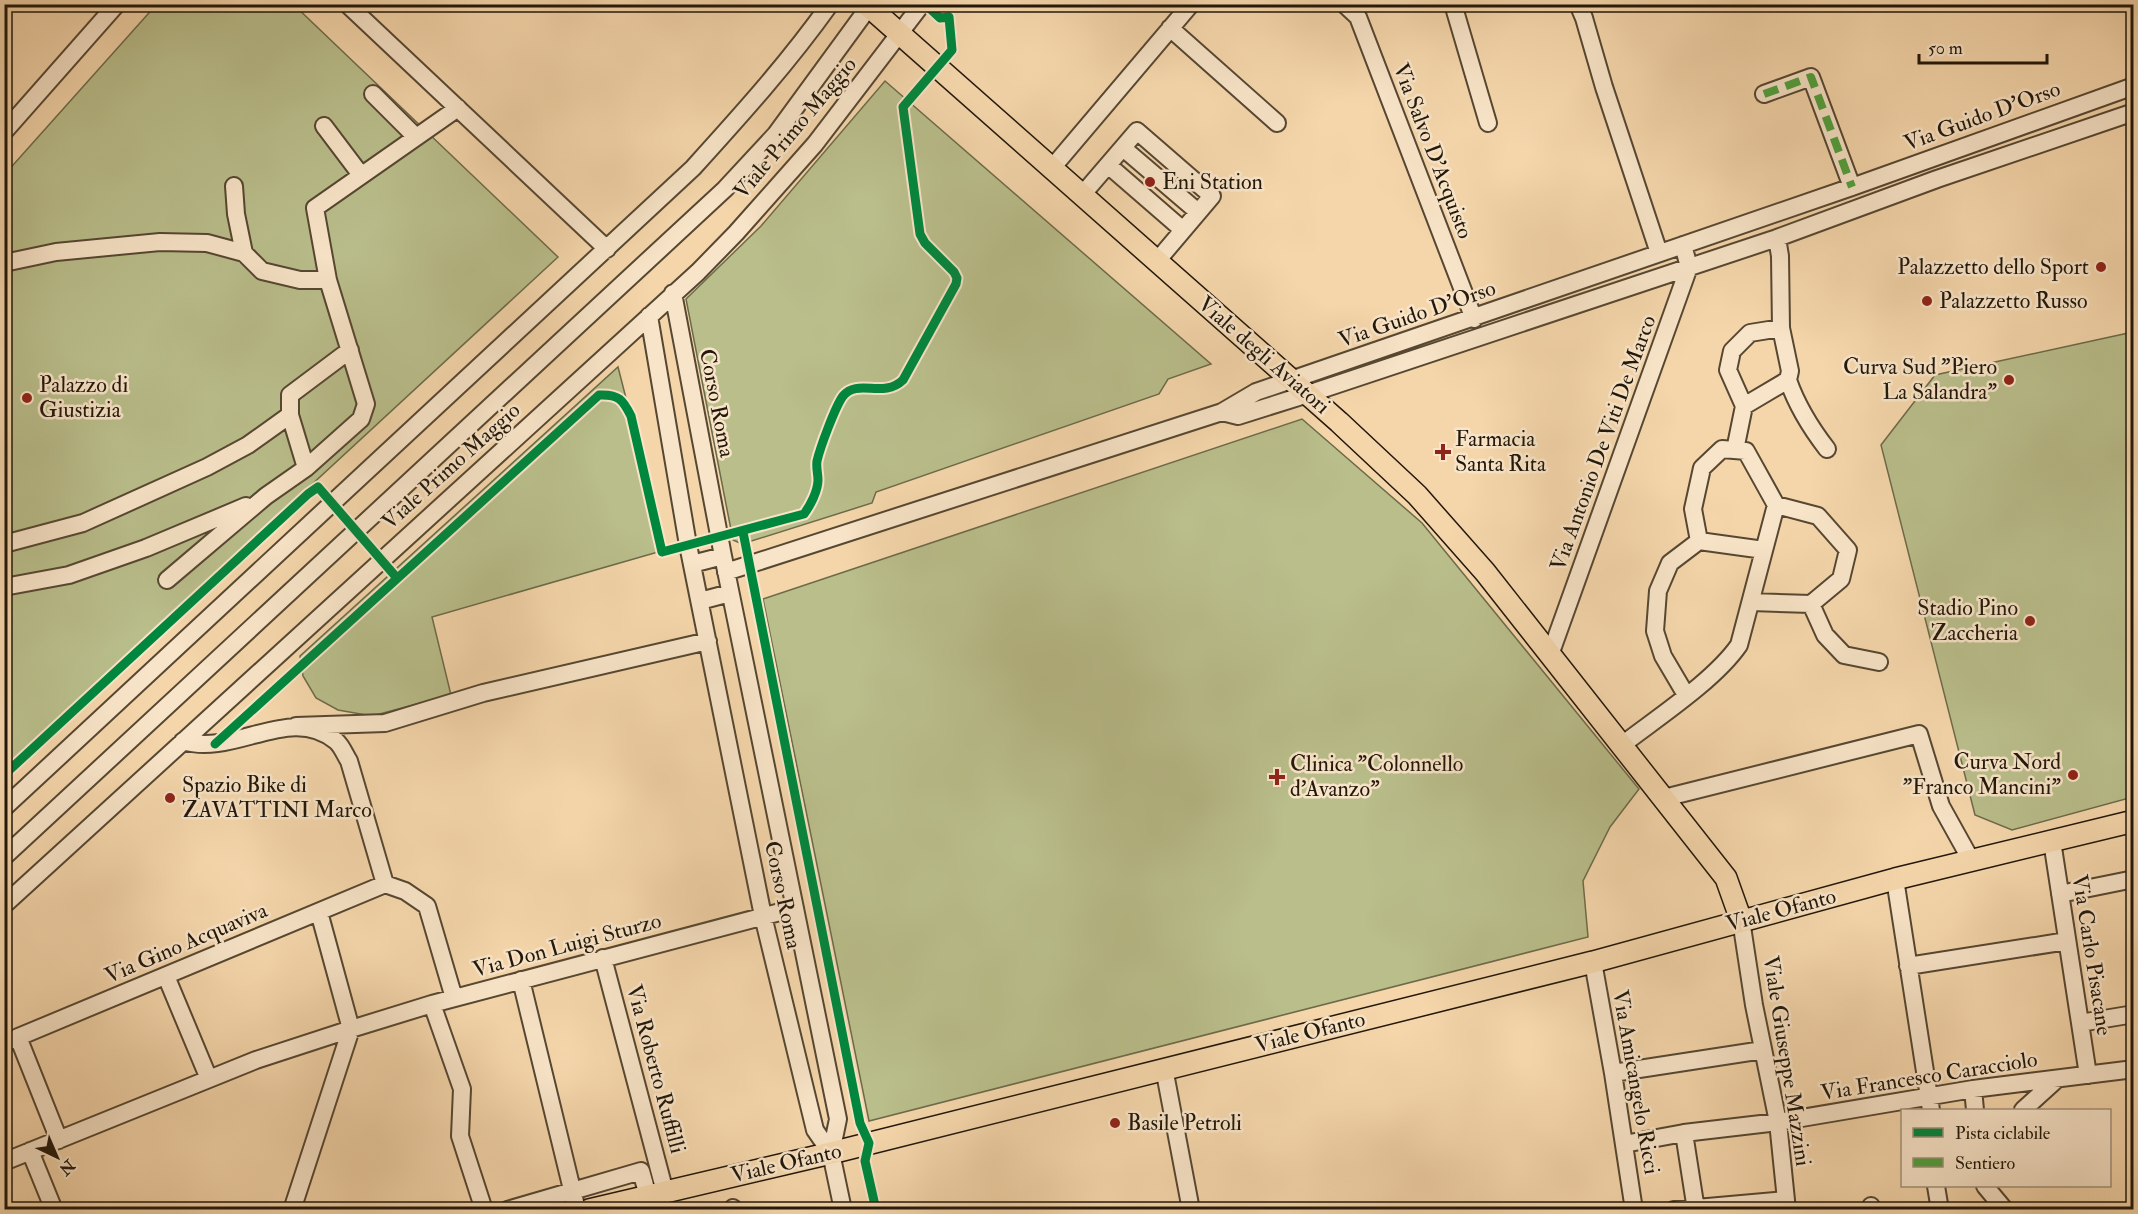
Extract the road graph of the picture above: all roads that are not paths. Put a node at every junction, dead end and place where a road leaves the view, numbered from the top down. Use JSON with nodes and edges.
{"nodes":[{"id":1,"x":117,"y":4,"type":"edge"},
{"id":2,"x":347,"y":4,"type":"edge"},
{"id":3,"x":830,"y":4,"type":"edge"},
{"id":4,"x":922,"y":4,"type":"edge"},
{"id":5,"x":1191,"y":4,"type":"edge"},
{"id":6,"x":1344,"y":4,"type":"edge"},
{"id":7,"x":1454,"y":4,"type":"edge"},
{"id":8,"x":1578,"y":4,"type":"edge"},
{"id":9,"x":868,"y":5,"type":"edge"},
{"id":10,"x":1170,"y":28,"type":"junction"},
{"id":11,"x":900,"y":34,"type":"junction"},
{"id":12,"x":2133,"y":86,"type":"edge"},
{"id":13,"x":373,"y":94,"type":"dead end"},
{"id":14,"x":1764,"y":94,"type":"dead end"},
{"id":15,"x":458,"y":108,"type":"junction"},
{"id":16,"x":2133,"y":112,"type":"edge"},
{"id":17,"x":1277,"y":123,"type":"dead end"},
{"id":18,"x":1488,"y":123,"type":"dead end"},
{"id":19,"x":324,"y":126,"type":"dead end"},
{"id":20,"x":4,"y":132,"type":"edge"},
{"id":21,"x":415,"y":136,"type":"junction"},
{"id":22,"x":1108,"y":165,"type":"junction"},
{"id":23,"x":1052,"y":168,"type":"junction"},
{"id":24,"x":361,"y":175,"type":"junction"},
{"id":25,"x":1879,"y":177,"type":"junction"},
{"id":26,"x":234,"y":186,"type":"dead end"},
{"id":27,"x":1852,"y":187,"type":"junction"},
{"id":28,"x":1835,"y":193,"type":"junction"},
{"id":29,"x":1082,"y":195,"type":"junction"},
{"id":30,"x":1886,"y":198,"type":"junction"},
{"id":31,"x":1842,"y":214,"type":"junction"},
{"id":32,"x":1183,"y":230,"type":"junction"},
{"id":33,"x":1777,"y":238,"type":"junction"},
{"id":34,"x":1683,"y":245,"type":"junction"},
{"id":35,"x":607,"y":249,"type":"junction"},
{"id":36,"x":244,"y":253,"type":"junction"},
{"id":37,"x":1659,"y":253,"type":"junction"},
{"id":38,"x":1156,"y":261,"type":"junction"},
{"id":39,"x":4,"y":263,"type":"edge"},
{"id":40,"x":1630,"y":263,"type":"junction"},
{"id":41,"x":1689,"y":267,"type":"junction"},
{"id":42,"x":328,"y":280,"type":"junction"},
{"id":43,"x":1636,"y":285,"type":"junction"},
{"id":44,"x":673,"y":293,"type":"junction"},
{"id":45,"x":1493,"y":312,"type":"junction"},
{"id":46,"x":648,"y":316,"type":"junction"},
{"id":47,"x":1474,"y":319,"type":"junction"},
{"id":48,"x":1448,"y":328,"type":"junction"},
{"id":49,"x":1781,"y":328,"type":"junction"},
{"id":50,"x":1500,"y":330,"type":"junction"},
{"id":51,"x":1454,"y":346,"type":"junction"},
{"id":52,"x":350,"y":350,"type":"junction"},
{"id":53,"x":1788,"y":380,"type":"junction"},
{"id":54,"x":1300,"y":388,"type":"junction"},
{"id":55,"x":1744,"y":406,"type":"junction"},
{"id":56,"x":290,"y":414,"type":"junction"},
{"id":57,"x":1827,"y":449,"type":"dead end"},
{"id":58,"x":1735,"y":450,"type":"junction"},
{"id":59,"x":306,"y":468,"type":"junction"},
{"id":60,"x":266,"y":496,"type":"junction"},
{"id":61,"x":1776,"y":505,"type":"junction"},
{"id":62,"x":1699,"y":541,"type":"junction"},
{"id":63,"x":4,"y":544,"type":"edge"},
{"id":64,"x":1764,"y":550,"type":"junction"},
{"id":65,"x":692,"y":564,"type":"junction"},
{"id":66,"x":724,"y":564,"type":"junction"},
{"id":67,"x":167,"y":580,"type":"dead end"},
{"id":68,"x":4,"y":587,"type":"edge"},
{"id":69,"x":730,"y":593,"type":"junction"},
{"id":70,"x":700,"y":601,"type":"junction"},
{"id":71,"x":1751,"y":602,"type":"junction"},
{"id":72,"x":1811,"y":604,"type":"junction"},
{"id":73,"x":708,"y":641,"type":"junction"},
{"id":74,"x":1550,"y":655,"type":"junction"},
{"id":75,"x":1880,"y":662,"type":"dead end"},
{"id":76,"x":1686,"y":695,"type":"junction"},
{"id":77,"x":296,"y":726,"type":"junction"},
{"id":78,"x":183,"y":741,"type":"junction"},
{"id":79,"x":1622,"y":745,"type":"junction"},
{"id":80,"x":1664,"y":798,"type":"junction"},
{"id":81,"x":4,"y":808,"type":"edge"},
{"id":82,"x":2133,"y":821,"type":"edge"},
{"id":83,"x":2052,"y":842,"type":"junction"},
{"id":84,"x":4,"y":857,"type":"edge"},
{"id":85,"x":1971,"y":860,"type":"junction"},
{"id":86,"x":1895,"y":879,"type":"junction"},
{"id":87,"x":2133,"y":879,"type":"edge"},
{"id":88,"x":385,"y":884,"type":"junction"},
{"id":89,"x":2060,"y":894,"type":"junction"},
{"id":90,"x":4,"y":905,"type":"edge"},
{"id":91,"x":795,"y":908,"type":"junction"},
{"id":92,"x":320,"y":912,"type":"junction"},
{"id":93,"x":763,"y":916,"type":"junction"},
{"id":94,"x":1741,"y":920,"type":"junction"},
{"id":95,"x":2067,"y":941,"type":"junction"},
{"id":96,"x":603,"y":958,"type":"junction"},
{"id":97,"x":1593,"y":962,"type":"junction"},
{"id":98,"x":1908,"y":966,"type":"junction"},
{"id":99,"x":166,"y":976,"type":"junction"},
{"id":100,"x":521,"y":980,"type":"junction"},
{"id":101,"x":454,"y":998,"type":"junction"},
{"id":102,"x":432,"y":1004,"type":"junction"},
{"id":103,"x":2133,"y":1014,"type":"edge"},
{"id":104,"x":2080,"y":1023,"type":"junction"},
{"id":105,"x":351,"y":1029,"type":"junction"},
{"id":106,"x":11,"y":1040,"type":"edge"},
{"id":107,"x":1763,"y":1050,"type":"junction"},
{"id":108,"x":1164,"y":1068,"type":"junction"},
{"id":109,"x":2133,"y":1069,"type":"edge"},
{"id":110,"x":1613,"y":1072,"type":"junction"},
{"id":111,"x":2088,"y":1075,"type":"junction"},
{"id":112,"x":208,"y":1079,"type":"junction"},
{"id":113,"x":2057,"y":1079,"type":"junction"},
{"id":114,"x":1973,"y":1089,"type":"junction"},
{"id":115,"x":1931,"y":1104,"type":"edge"},
{"id":116,"x":1975,"y":1109,"type":"edge"},
{"id":117,"x":2024,"y":1109,"type":"edge"},
{"id":118,"x":1778,"y":1122,"type":"junction"},
{"id":119,"x":1684,"y":1133,"type":"junction"},
{"id":120,"x":59,"y":1140,"type":"junction"},
{"id":121,"x":1624,"y":1144,"type":"junction"},
{"id":122,"x":30,"y":1152,"type":"junction"},
{"id":123,"x":831,"y":1153,"type":"junction"},
{"id":124,"x":6,"y":1161,"type":"dead end"},
{"id":125,"x":1936,"y":1187,"type":"edge"},
{"id":126,"x":1987,"y":1187,"type":"edge"},
{"id":127,"x":572,"y":1190,"type":"junction"},
{"id":128,"x":656,"y":1193,"type":"junction"},
{"id":129,"x":1786,"y":1205,"type":"edge"},
{"id":130,"x":1696,"y":1208,"type":"edge"},
{"id":131,"x":54,"y":1209,"type":"edge"},
{"id":132,"x":292,"y":1209,"type":"edge"},
{"id":133,"x":484,"y":1209,"type":"edge"},
{"id":134,"x":507,"y":1209,"type":"edge"},
{"id":135,"x":577,"y":1209,"type":"edge"},
{"id":136,"x":589,"y":1209,"type":"edge"},
{"id":137,"x":843,"y":1209,"type":"edge"},
{"id":138,"x":1191,"y":1209,"type":"edge"},
{"id":139,"x":1634,"y":1209,"type":"edge"},
{"id":140,"x":1674,"y":1209,"type":"edge"},
{"id":141,"x":1940,"y":1209,"type":"edge"},
{"id":142,"x":2005,"y":1209,"type":"edge"}],
"edges":[{"from":1,"to":20,"type":"street"},
{"from":2,"to":15,"type":"street"},
{"from":3,"to":35,"type":"street"},
{"from":4,"to":11,"type":"street","name":"Viale Primo Maggio"},
{"from":5,"to":10,"type":"street"},
{"from":6,"to":47,"type":"street","name":"Via Salvo D'Acquisto"},
{"from":7,"to":18,"type":"street"},
{"from":8,"to":37,"type":"street"},
{"from":9,"to":11,"type":"main road","name":"Viale degli Aviatori"},
{"from":9,"to":84,"type":"street","name":"Viale Primo Maggio"},
{"from":10,"to":17,"type":"street"},
{"from":10,"to":23,"type":"street"},
{"from":11,"to":23,"type":"main road","name":"Viale degli Aviatori"},
{"from":11,"to":44,"type":"street","name":"Viale Primo Maggio"},
{"from":12,"to":25,"type":"street","name":"Via Guido D'Orso"},
{"from":13,"to":21,"type":"street"},
{"from":14,"to":27,"type":"street"},
{"from":15,"to":21,"type":"street"},
{"from":15,"to":35,"type":"street"},
{"from":16,"to":30,"type":"street","name":"Via Guido D'Orso"},
{"from":19,"to":24,"type":"street"},
{"from":21,"to":24,"type":"street"},
{"from":22,"to":29,"type":"street"},
{"from":22,"to":32,"type":"street"},
{"from":22,"to":32,"type":"street"},
{"from":23,"to":29,"type":"main road","name":"Viale degli Aviatori"},
{"from":24,"to":42,"type":"street"},
{"from":25,"to":27,"type":"street","name":"Via Guido D'Orso"},
{"from":25,"to":30,"type":"street"},
{"from":26,"to":36,"type":"street"},
{"from":27,"to":28,"type":"street","name":"Via Guido D'Orso"},
{"from":28,"to":31,"type":"street"},
{"from":28,"to":34,"type":"street","name":"Via Guido D'Orso"},
{"from":29,"to":38,"type":"main road","name":"Viale degli Aviatori"},
{"from":30,"to":31,"type":"street","name":"Via Guido D'Orso"},
{"from":31,"to":33,"type":"street","name":"Via Guido D'Orso"},
{"from":32,"to":38,"type":"street"},
{"from":33,"to":41,"type":"street","name":"Via Guido D'Orso"},
{"from":33,"to":49,"type":"street"},
{"from":34,"to":37,"type":"street","name":"Via Guido D'Orso"},
{"from":34,"to":41,"type":"street"},
{"from":35,"to":81,"type":"street"},
{"from":36,"to":39,"type":"street"},
{"from":36,"to":42,"type":"street"},
{"from":37,"to":40,"type":"street","name":"Via Guido D'Orso"},
{"from":38,"to":54,"type":"main road","name":"Viale degli Aviatori"},
{"from":40,"to":43,"type":"street"},
{"from":40,"to":45,"type":"street","name":"Via Guido D'Orso"},
{"from":41,"to":43,"type":"street","name":"Via Guido D'Orso"},
{"from":41,"to":74,"type":"street","name":"Via Antonio De Viti De Marco"},
{"from":42,"to":52,"type":"street"},
{"from":43,"to":50,"type":"street","name":"Via Guido D'Orso"},
{"from":44,"to":46,"type":"street","name":"Viale Primo Maggio"},
{"from":44,"to":66,"type":"street","name":"Corso Roma"},
{"from":45,"to":47,"type":"street","name":"Via Guido D'Orso"},
{"from":45,"to":50,"type":"street"},
{"from":46,"to":65,"type":"street","name":"Corso Roma"},
{"from":46,"to":78,"type":"street","name":"Viale Primo Maggio"},
{"from":47,"to":48,"type":"street","name":"Via Guido D'Orso"},
{"from":48,"to":51,"type":"street"},
{"from":48,"to":54,"type":"street","name":"Via Guido D'Orso"},
{"from":49,"to":53,"type":"street"},
{"from":49,"to":55,"type":"street"},
{"from":50,"to":51,"type":"street","name":"Via Guido D'Orso"},
{"from":51,"to":54,"type":"street","name":"Via Guido D'Orso"},
{"from":52,"to":56,"type":"street"},
{"from":52,"to":59,"type":"street"},
{"from":53,"to":55,"type":"street"},
{"from":53,"to":57,"type":"street"},
{"from":54,"to":66,"type":"street"},
{"from":54,"to":74,"type":"main road","name":"Viale degli Aviatori"},
{"from":55,"to":58,"type":"street"},
{"from":56,"to":59,"type":"street"},
{"from":56,"to":63,"type":"street"},
{"from":58,"to":61,"type":"street"},
{"from":58,"to":62,"type":"street"},
{"from":59,"to":60,"type":"street"},
{"from":60,"to":67,"type":"street"},
{"from":60,"to":68,"type":"street"},
{"from":61,"to":64,"type":"street"},
{"from":61,"to":72,"type":"street"},
{"from":62,"to":64,"type":"street"},
{"from":62,"to":76,"type":"street"},
{"from":64,"to":71,"type":"street"},
{"from":65,"to":66,"type":"street"},
{"from":65,"to":70,"type":"street","name":"Corso Roma"},
{"from":66,"to":69,"type":"street","name":"Corso Roma"},
{"from":69,"to":70,"type":"street"},
{"from":69,"to":91,"type":"street","name":"Corso Roma"},
{"from":70,"to":73,"type":"street","name":"Corso Roma"},
{"from":71,"to":72,"type":"street"},
{"from":71,"to":76,"type":"street"},
{"from":72,"to":75,"type":"street"},
{"from":73,"to":77,"type":"street"},
{"from":73,"to":93,"type":"street","name":"Corso Roma"},
{"from":74,"to":79,"type":"main road","name":"Viale degli Aviatori"},
{"from":76,"to":79,"type":"street"},
{"from":77,"to":78,"type":"street"},
{"from":77,"to":88,"type":"street"},
{"from":78,"to":90,"type":"street","name":"Viale Primo Maggio"},
{"from":79,"to":80,"type":"main road","name":"Viale degli Aviatori"},
{"from":80,"to":85,"type":"street"},
{"from":80,"to":94,"type":"main road","name":"Viale degli Aviatori"},
{"from":82,"to":83,"type":"main road","name":"Viale Ofanto"},
{"from":83,"to":85,"type":"main road","name":"Viale Ofanto"},
{"from":83,"to":89,"type":"street","name":"Via Carlo Pisacane"},
{"from":85,"to":86,"type":"main road","name":"Viale Ofanto"},
{"from":86,"to":94,"type":"main road","name":"Viale Ofanto"},
{"from":86,"to":98,"type":"street"},
{"from":87,"to":89,"type":"street"},
{"from":88,"to":92,"type":"street","name":"Via Gino Acquaviva"},
{"from":88,"to":101,"type":"street"},
{"from":89,"to":95,"type":"street","name":"Via Carlo Pisacane"},
{"from":91,"to":93,"type":"street","name":"Via Don Luigi Sturzo"},
{"from":91,"to":123,"type":"street","name":"Corso Roma"},
{"from":92,"to":99,"type":"street","name":"Via Gino Acquaviva"},
{"from":92,"to":105,"type":"street"},
{"from":93,"to":96,"type":"street","name":"Via Don Luigi Sturzo"},
{"from":93,"to":123,"type":"street","name":"Corso Roma"},
{"from":94,"to":97,"type":"main road","name":"Viale Ofanto"},
{"from":94,"to":107,"type":"street","name":"Viale Giuseppe Mazzini"},
{"from":95,"to":98,"type":"street"},
{"from":95,"to":104,"type":"street","name":"Via Carlo Pisacane"},
{"from":96,"to":100,"type":"street","name":"Via Don Luigi Sturzo"},
{"from":96,"to":128,"type":"street","name":"Via Roberto Ruffilli"},
{"from":97,"to":108,"type":"main road","name":"Viale Ofanto"},
{"from":97,"to":110,"type":"street","name":"Via Amicangelo Ricci"},
{"from":98,"to":115,"type":"street"},
{"from":99,"to":106,"type":"street","name":"Via Gino Acquaviva"},
{"from":99,"to":112,"type":"street"},
{"from":100,"to":101,"type":"street","name":"Via Don Luigi Sturzo"},
{"from":100,"to":127,"type":"street"},
{"from":101,"to":102,"type":"street","name":"Via Don Luigi Sturzo"},
{"from":102,"to":105,"type":"street","name":"Via Don Luigi Sturzo"},
{"from":102,"to":133,"type":"street"},
{"from":103,"to":104,"type":"street"},
{"from":104,"to":111,"type":"street","name":"Via Carlo Pisacane"},
{"from":105,"to":112,"type":"street","name":"Via Don Luigi Sturzo"},
{"from":105,"to":132,"type":"street"},
{"from":106,"to":120,"type":"street"},
{"from":107,"to":110,"type":"street"},
{"from":107,"to":118,"type":"street","name":"Viale Giuseppe Mazzini"},
{"from":108,"to":123,"type":"main road","name":"Viale Ofanto"},
{"from":108,"to":138,"type":"street"},
{"from":109,"to":111,"type":"street","name":"Via Francesco Caracciolo"},
{"from":110,"to":121,"type":"street","name":"Via Amicangelo Ricci"},
{"from":111,"to":113,"type":"street","name":"Via Francesco Caracciolo"},
{"from":112,"to":120,"type":"street","name":"Via Don Luigi Sturzo"},
{"from":113,"to":114,"type":"street","name":"Via Francesco Caracciolo"},
{"from":113,"to":117,"type":"street"},
{"from":114,"to":115,"type":"street","name":"Via Francesco Caracciolo"},
{"from":114,"to":116,"type":"street"},
{"from":115,"to":118,"type":"street","name":"Via Francesco Caracciolo"},
{"from":118,"to":119,"type":"street","name":"Via Francesco Caracciolo"},
{"from":118,"to":129,"type":"street","name":"Viale Giuseppe Mazzini"},
{"from":119,"to":121,"type":"street","name":"Via Francesco Caracciolo"},
{"from":119,"to":130,"type":"street"},
{"from":120,"to":122,"type":"street","name":"Via Don Luigi Sturzo"},
{"from":121,"to":139,"type":"street","name":"Via Amicangelo Ricci"},
{"from":122,"to":124,"type":"street","name":"Via Don Luigi Sturzo"},
{"from":122,"to":131,"type":"street"},
{"from":123,"to":128,"type":"main road","name":"Viale Ofanto"},
{"from":123,"to":137,"type":"street","name":"Corso Roma"},
{"from":125,"to":141,"type":"street"},
{"from":126,"to":142,"type":"street"},
{"from":127,"to":128,"type":"street"},
{"from":127,"to":134,"type":"street"},
{"from":127,"to":135,"type":"street"},
{"from":128,"to":136,"type":"main road","name":"Viale Ofanto"},
{"from":129,"to":130,"type":"street"},
{"from":130,"to":140,"type":"street"}]}
